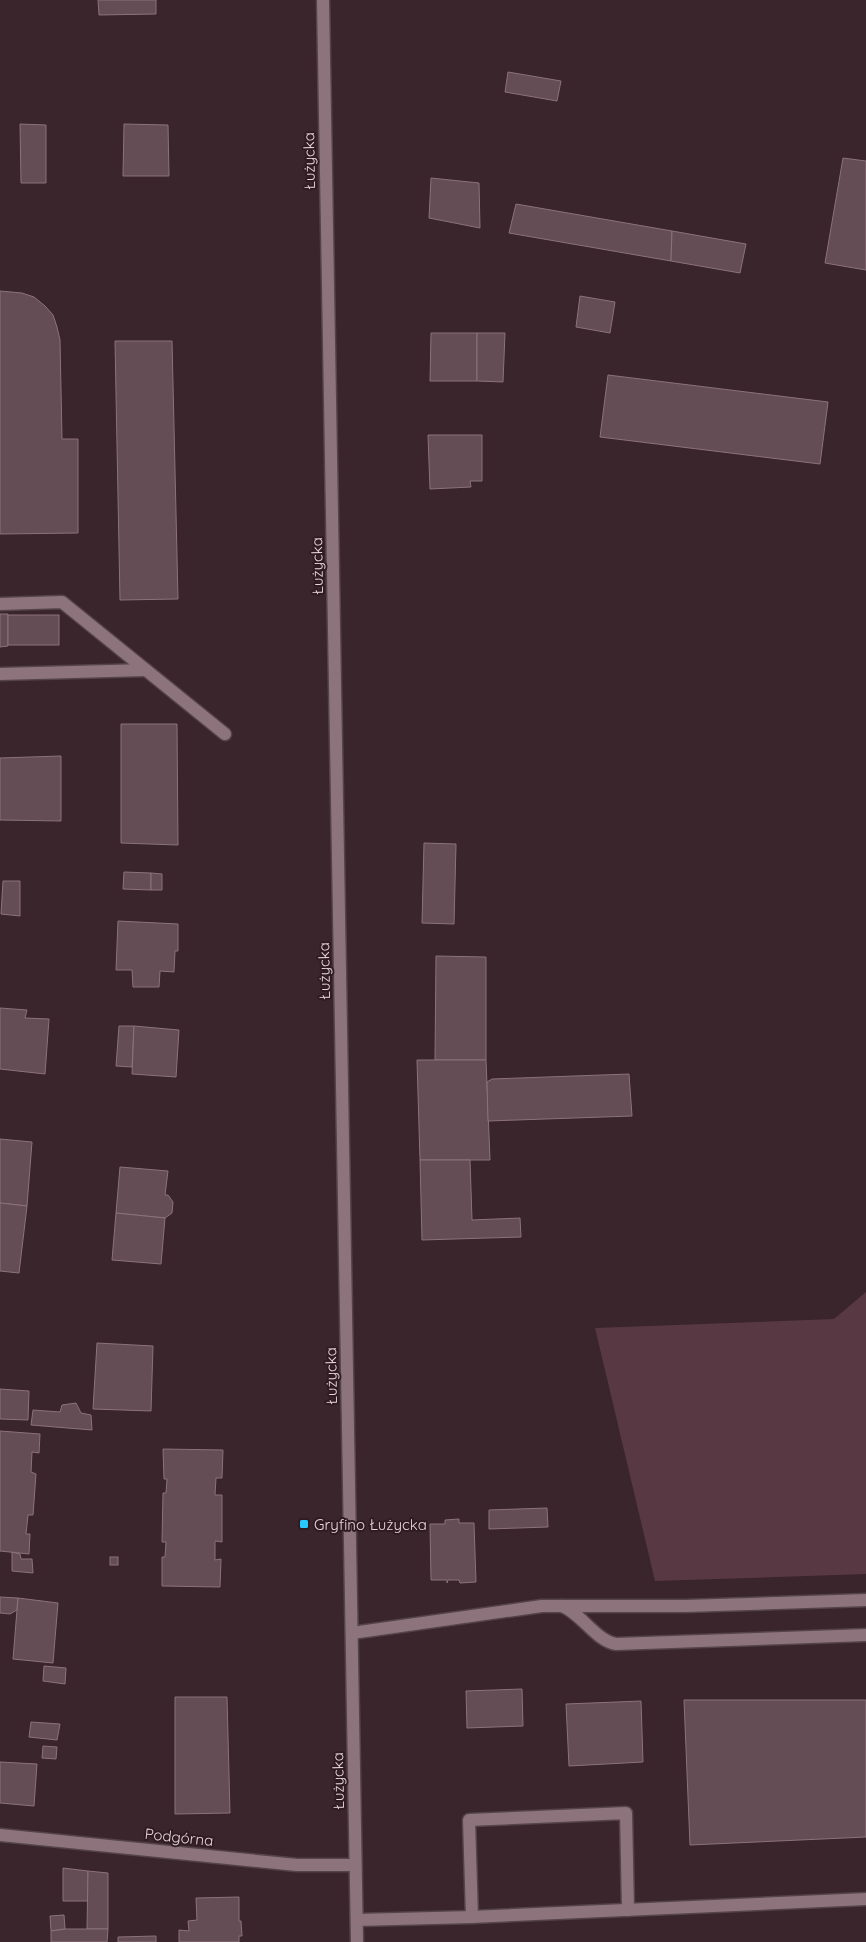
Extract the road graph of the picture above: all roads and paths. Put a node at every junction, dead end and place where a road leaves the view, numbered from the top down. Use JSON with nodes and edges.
{"nodes":[{"id":1,"x":323,"y":0,"type":"edge"},
{"id":2,"x":0,"y":604,"type":"edge"},
{"id":3,"x":146,"y":670,"type":"junction"},
{"id":4,"x":0,"y":674,"type":"edge"},
{"id":5,"x":225,"y":734,"type":"dead end"},
{"id":6,"x":866,"y":1600,"type":"edge"},
{"id":7,"x":562,"y":1606,"type":"junction"},
{"id":8,"x":352,"y":1633,"type":"junction"},
{"id":9,"x":866,"y":1635,"type":"edge"},
{"id":10,"x":0,"y":1836,"type":"edge"},
{"id":11,"x":355,"y":1865,"type":"junction"},
{"id":12,"x":866,"y":1899,"type":"edge"},
{"id":13,"x":628,"y":1910,"type":"junction"},
{"id":14,"x":472,"y":1917,"type":"junction"},
{"id":15,"x":357,"y":1920,"type":"junction"},
{"id":16,"x":357,"y":1942,"type":"edge"}],
"edges":[{"from":1,"to":8,"type":"street","name":"Łużycka"},
{"from":2,"to":3,"type":"street"},
{"from":3,"to":4,"type":"street"},
{"from":3,"to":5,"type":"street"},
{"from":6,"to":7,"type":"street"},
{"from":7,"to":8,"type":"street"},
{"from":7,"to":9,"type":"street"},
{"from":8,"to":11,"type":"street","name":"Łużycka"},
{"from":10,"to":11,"type":"street","name":"Podgórna"},
{"from":11,"to":15,"type":"street","name":"Łużycka"},
{"from":12,"to":13,"type":"street"},
{"from":13,"to":14,"type":"street"},
{"from":13,"to":14,"type":"street"},
{"from":14,"to":15,"type":"street"},
{"from":15,"to":16,"type":"street","name":"Łużycka"}]}
